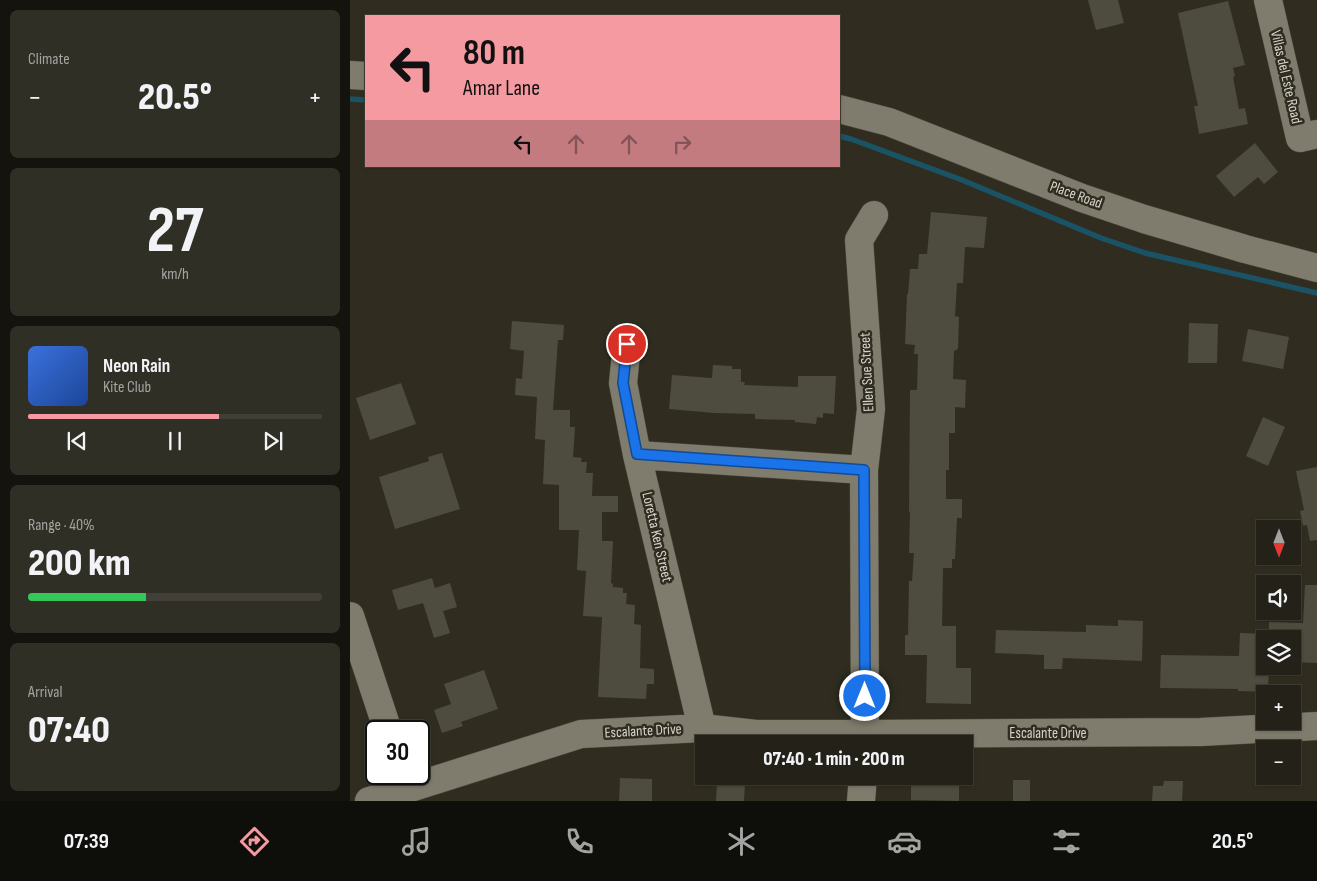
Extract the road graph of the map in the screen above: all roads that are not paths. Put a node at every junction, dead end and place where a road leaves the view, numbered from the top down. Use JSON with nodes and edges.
{"nodes":[{"id":1,"x":1268,"y":0,"type":"edge"},
{"id":2,"x":350,"y":75,"type":"edge"},
{"id":3,"x":365,"y":76,"type":"edge"},
{"id":4,"x":840,"y":109,"type":"edge"},
{"id":5,"x":1317,"y":134,"type":"edge"},
{"id":6,"x":874,"y":215,"type":"dead end"},
{"id":7,"x":1317,"y":268,"type":"edge"},
{"id":8,"x":627,"y":344,"type":"dead end"},
{"id":9,"x":637,"y":454,"type":"junction"},
{"id":10,"x":864,"y":470,"type":"junction"},
{"id":11,"x":350,"y":616,"type":"edge"},
{"id":12,"x":384,"y":720,"type":"edge"},
{"id":13,"x":1317,"y":726,"type":"edge"},
{"id":14,"x":702,"y":728,"type":"junction"},
{"id":15,"x":778,"y":735,"type":"edge"},
{"id":16,"x":865,"y":735,"type":"edge"},
{"id":17,"x":973,"y":737,"type":"edge"},
{"id":18,"x":862,"y":785,"type":"edge"},
{"id":19,"x":407,"y":788,"type":"edge"},
{"id":20,"x":369,"y":801,"type":"edge"},
{"id":21,"x":861,"y":801,"type":"edge"}],
"edges":[{"from":1,"to":5,"type":"street","name":"Villas del Este Road"},
{"from":2,"to":3,"type":"street"},
{"from":4,"to":7,"type":"street","name":"Place Road"},
{"from":6,"to":10,"type":"street","name":"Ellen Sue Street"},
{"from":8,"to":9,"type":"street","name":"Loretta Ken Street"},
{"from":9,"to":10,"type":"street"},
{"from":9,"to":14,"type":"street","name":"Loretta Ken Street"},
{"from":10,"to":16,"type":"street","name":"Ellen Sue Street"},
{"from":11,"to":12,"type":"street"},
{"from":13,"to":17,"type":"street","name":"Escalante Drive"},
{"from":14,"to":15,"type":"street","name":"Escalante Drive"},
{"from":14,"to":19,"type":"street","name":"Escalante Drive"},
{"from":18,"to":21,"type":"street"},
{"from":19,"to":20,"type":"street","name":"Escalante Drive"}]}
